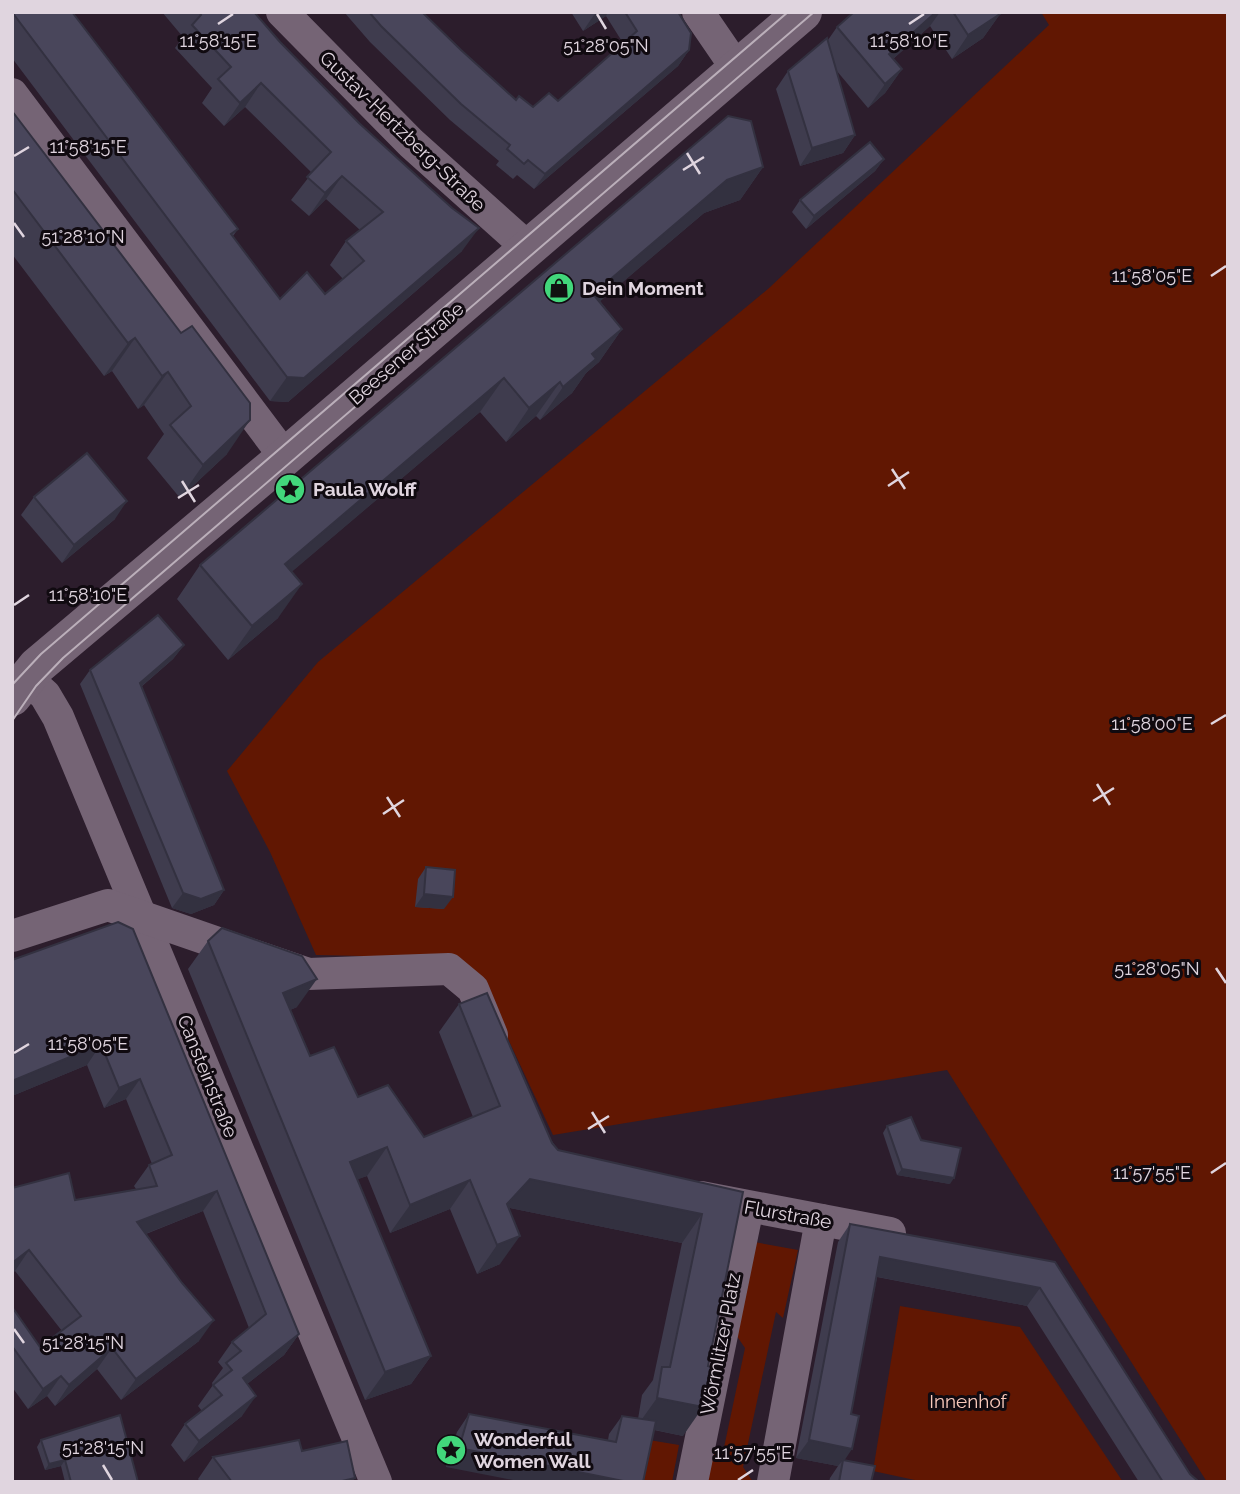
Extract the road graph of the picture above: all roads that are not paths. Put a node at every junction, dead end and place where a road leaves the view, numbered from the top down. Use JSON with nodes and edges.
{"nodes":[{"id":1,"x":282,"y":12,"type":"edge"},
{"id":2,"x":698,"y":12,"type":"edge"},
{"id":3,"x":803,"y":12,"type":"edge"},
{"id":4,"x":737,"y":69,"type":"junction"},
{"id":5,"x":12,"y":94,"type":"edge"},
{"id":6,"x":527,"y":247,"type":"junction"},
{"id":7,"x":285,"y":457,"type":"junction"},
{"id":8,"x":19,"y":688,"type":"edge"},
{"id":9,"x":143,"y":918,"type":"junction"},
{"id":10,"x":12,"y":936,"type":"edge"},
{"id":11,"x":505,"y":1064,"type":"edge"},
{"id":12,"x":668,"y":1190,"type":"edge"},
{"id":13,"x":748,"y":1207,"type":"junction"},
{"id":14,"x":821,"y":1220,"type":"junction"},
{"id":15,"x":917,"y":1238,"type":"edge"},
{"id":16,"x":376,"y":1482,"type":"edge"},
{"id":17,"x":692,"y":1482,"type":"edge"},
{"id":18,"x":774,"y":1482,"type":"edge"}],
"edges":[{"from":1,"to":6,"type":"street","name":"Gustav-Hertzberg-Straße"},
{"from":2,"to":4,"type":"street"},
{"from":3,"to":4,"type":"street","name":"Beesener Straße"},
{"from":4,"to":6,"type":"street","name":"Beesener Straße"},
{"from":5,"to":7,"type":"street"},
{"from":6,"to":7,"type":"street","name":"Beesener Straße"},
{"from":7,"to":8,"type":"street","name":"Beesener Straße"},
{"from":8,"to":9,"type":"street","name":"Cansteinstraße"},
{"from":9,"to":10,"type":"street"},
{"from":9,"to":11,"type":"street"},
{"from":9,"to":16,"type":"street","name":"Cansteinstraße"},
{"from":12,"to":13,"type":"street","name":"Flurstraße"},
{"from":13,"to":14,"type":"street","name":"Flurstraße"},
{"from":13,"to":17,"type":"street","name":"Wörmlitzer Platz"},
{"from":14,"to":15,"type":"street","name":"Flurstraße"},
{"from":14,"to":18,"type":"street"}]}
